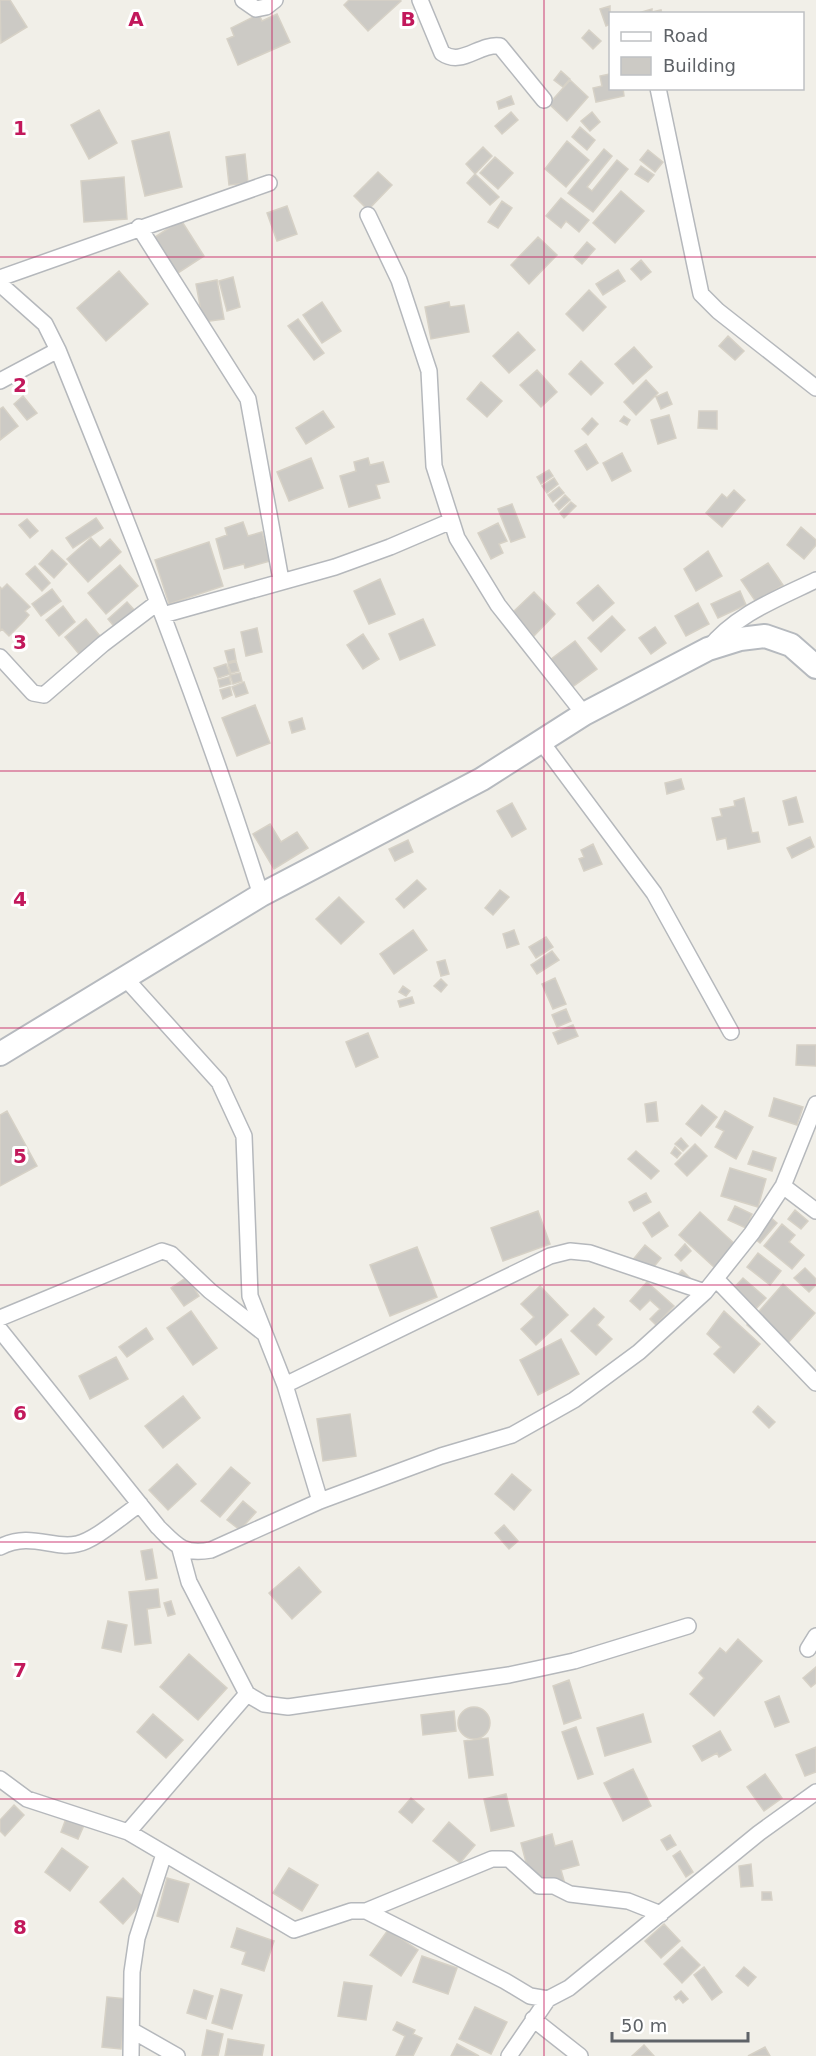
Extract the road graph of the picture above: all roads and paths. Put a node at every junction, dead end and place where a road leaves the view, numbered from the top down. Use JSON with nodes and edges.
{"nodes":[{"id":1,"x":243,"y":0,"type":"edge"},
{"id":2,"x":275,"y":0,"type":"edge"},
{"id":3,"x":420,"y":0,"type":"edge"},
{"id":4,"x":658,"y":90,"type":"edge"},
{"id":5,"x":544,"y":100,"type":"dead end"},
{"id":6,"x":269,"y":183,"type":"dead end"},
{"id":7,"x":368,"y":215,"type":"dead end"},
{"id":8,"x":139,"y":227,"type":"junction"},
{"id":9,"x":0,"y":278,"type":"edge"},
{"id":10,"x":0,"y":284,"type":"edge"},
{"id":11,"x":58,"y":350,"type":"junction"},
{"id":12,"x":0,"y":381,"type":"edge"},
{"id":13,"x":816,"y":388,"type":"edge"},
{"id":14,"x":451,"y":520,"type":"junction"},
{"id":15,"x":281,"y":580,"type":"junction"},
{"id":16,"x":816,"y":580,"type":"edge"},
{"id":17,"x":160,"y":609,"type":"junction"},
{"id":18,"x":708,"y":649,"type":"junction"},
{"id":19,"x":0,"y":657,"type":"edge"},
{"id":20,"x":816,"y":667,"type":"edge"},
{"id":21,"x":584,"y":714,"type":"junction"},
{"id":22,"x":540,"y":740,"type":"junction"},
{"id":23,"x":261,"y":895,"type":"junction"},
{"id":24,"x":126,"y":979,"type":"junction"},
{"id":25,"x":731,"y":1032,"type":"dead end"},
{"id":26,"x":0,"y":1054,"type":"edge"},
{"id":27,"x":816,"y":1104,"type":"edge"},
{"id":28,"x":783,"y":1186,"type":"junction"},
{"id":29,"x":816,"y":1211,"type":"edge"},
{"id":30,"x":716,"y":1279,"type":"junction"},
{"id":31,"x":705,"y":1292,"type":"junction"},
{"id":32,"x":0,"y":1318,"type":"edge"},
{"id":33,"x":0,"y":1330,"type":"edge"},
{"id":34,"x":265,"y":1334,"type":"junction"},
{"id":35,"x":816,"y":1383,"type":"edge"},
{"id":36,"x":285,"y":1385,"type":"junction"},
{"id":37,"x":320,"y":1501,"type":"junction"},
{"id":38,"x":140,"y":1504,"type":"junction"},
{"id":39,"x":0,"y":1547,"type":"edge"},
{"id":40,"x":180,"y":1549,"type":"junction"},
{"id":41,"x":688,"y":1626,"type":"dead end"},
{"id":42,"x":247,"y":1694,"type":"junction"},
{"id":43,"x":0,"y":1779,"type":"edge"},
{"id":44,"x":816,"y":1792,"type":"edge"},
{"id":45,"x":128,"y":1832,"type":"junction"},
{"id":46,"x":164,"y":1854,"type":"junction"},
{"id":47,"x":366,"y":1911,"type":"junction"},
{"id":48,"x":661,"y":1914,"type":"junction"},
{"id":49,"x":548,"y":1999,"type":"junction"},
{"id":50,"x":533,"y":2019,"type":"junction"},
{"id":51,"x":133,"y":2031,"type":"junction"},
{"id":52,"x":131,"y":2056,"type":"edge"},
{"id":53,"x":177,"y":2056,"type":"edge"},
{"id":54,"x":509,"y":2056,"type":"edge"},
{"id":55,"x":580,"y":2056,"type":"edge"}],
"edges":[{"from":1,"to":2,"type":"street"},
{"from":3,"to":5,"type":"street"},
{"from":4,"to":13,"type":"street"},
{"from":6,"to":8,"type":"street"},
{"from":7,"to":14,"type":"street"},
{"from":8,"to":9,"type":"street"},
{"from":8,"to":15,"type":"street"},
{"from":10,"to":11,"type":"street"},
{"from":11,"to":12,"type":"street"},
{"from":11,"to":17,"type":"street"},
{"from":14,"to":15,"type":"street"},
{"from":14,"to":21,"type":"street"},
{"from":15,"to":17,"type":"street"},
{"from":16,"to":18,"type":"street"},
{"from":17,"to":19,"type":"street"},
{"from":17,"to":23,"type":"street"},
{"from":18,"to":20,"type":"street"},
{"from":18,"to":21,"type":"street"},
{"from":21,"to":22,"type":"street"},
{"from":22,"to":23,"type":"street"},
{"from":22,"to":25,"type":"street"},
{"from":23,"to":24,"type":"street"},
{"from":24,"to":26,"type":"street"},
{"from":24,"to":34,"type":"street"},
{"from":27,"to":28,"type":"street"},
{"from":28,"to":29,"type":"street"},
{"from":28,"to":30,"type":"street"},
{"from":30,"to":31,"type":"street"},
{"from":30,"to":35,"type":"street"},
{"from":31,"to":36,"type":"street"},
{"from":31,"to":37,"type":"street"},
{"from":32,"to":34,"type":"street"},
{"from":33,"to":38,"type":"street"},
{"from":34,"to":36,"type":"street"},
{"from":36,"to":37,"type":"street"},
{"from":37,"to":40,"type":"street"},
{"from":38,"to":39,"type":"street"},
{"from":38,"to":40,"type":"street"},
{"from":40,"to":42,"type":"street"},
{"from":41,"to":42,"type":"street"},
{"from":42,"to":45,"type":"street"},
{"from":43,"to":45,"type":"street"},
{"from":44,"to":48,"type":"street"},
{"from":45,"to":46,"type":"street"},
{"from":46,"to":47,"type":"street"},
{"from":46,"to":51,"type":"street"},
{"from":47,"to":48,"type":"street"},
{"from":47,"to":49,"type":"street"},
{"from":48,"to":49,"type":"street"},
{"from":49,"to":50,"type":"street"},
{"from":50,"to":54,"type":"street"},
{"from":50,"to":55,"type":"street"},
{"from":51,"to":52,"type":"street"},
{"from":51,"to":53,"type":"street"}]}
